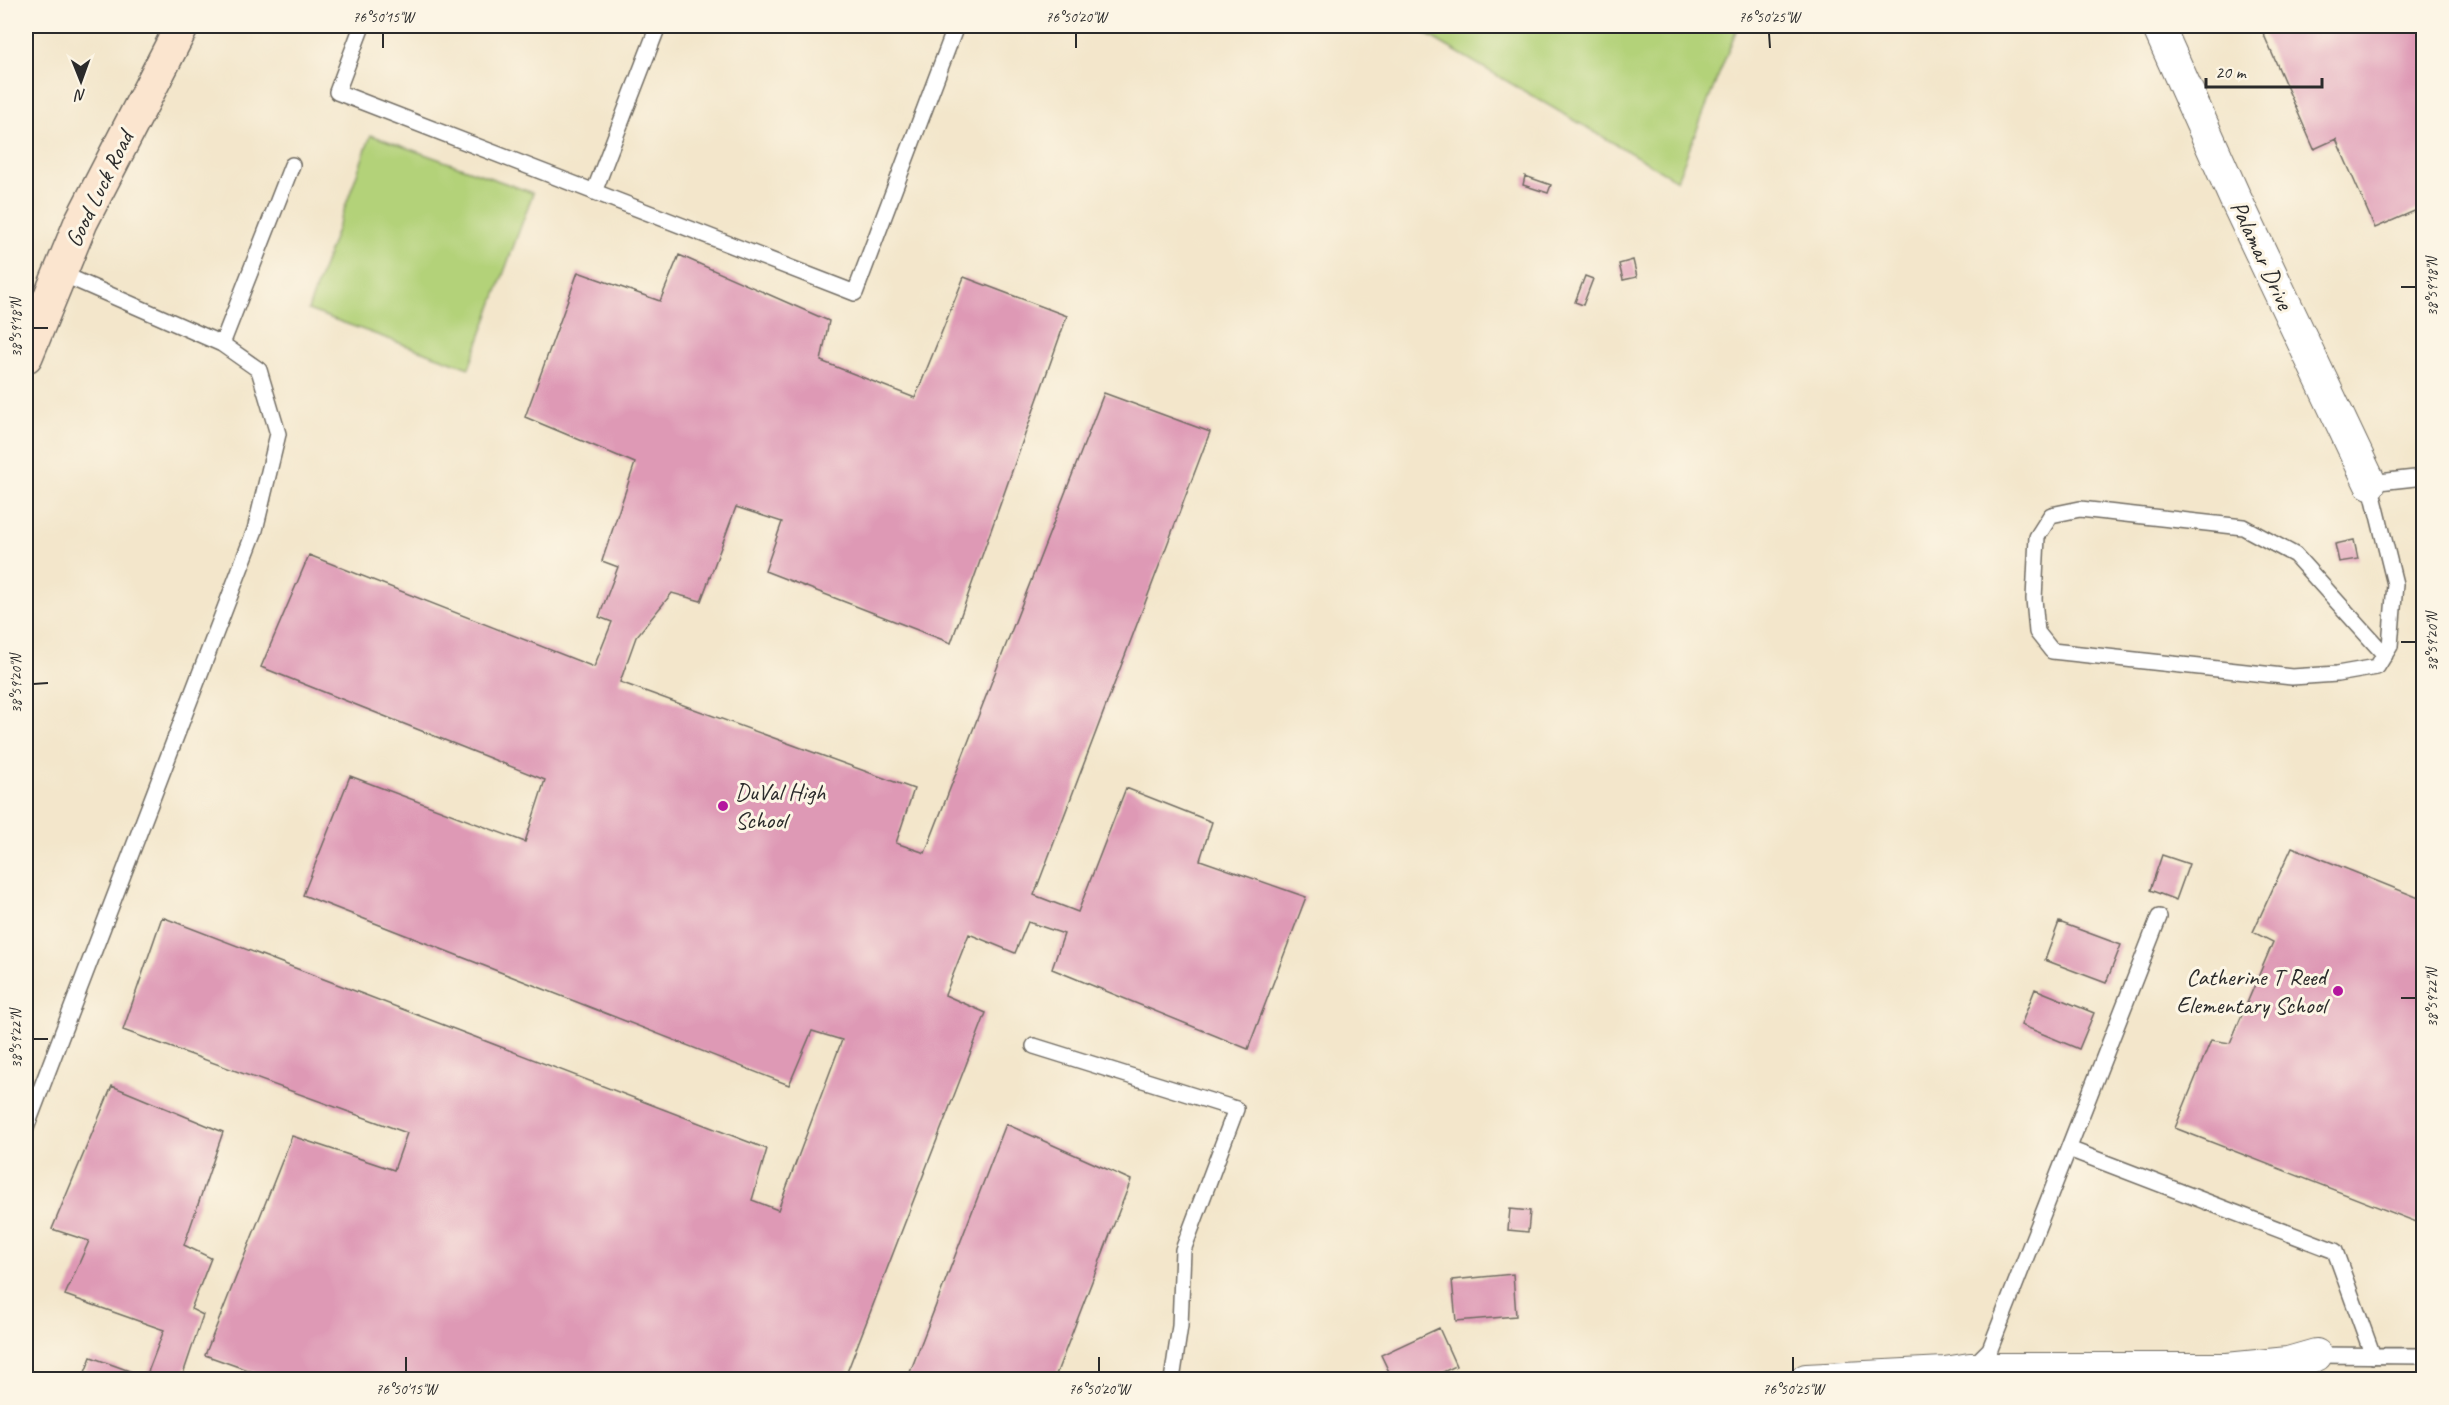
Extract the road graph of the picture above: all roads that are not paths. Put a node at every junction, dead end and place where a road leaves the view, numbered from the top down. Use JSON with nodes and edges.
{"nodes":[{"id":1,"x":182,"y":26,"type":"edge"},
{"id":2,"x":362,"y":26,"type":"edge"},
{"id":3,"x":658,"y":26,"type":"edge"},
{"id":4,"x":956,"y":26,"type":"edge"},
{"id":5,"x":2158,"y":26,"type":"edge"},
{"id":6,"x":292,"y":165,"type":"dead end"},
{"id":7,"x":594,"y":192,"type":"junction"},
{"id":8,"x":60,"y":273,"type":"junction"},
{"id":9,"x":222,"y":344,"type":"junction"},
{"id":10,"x":26,"y":356,"type":"edge"},
{"id":11,"x":2424,"y":477,"type":"edge"},
{"id":12,"x":2370,"y":483,"type":"junction"},
{"id":13,"x":2385,"y":655,"type":"junction"},
{"id":14,"x":2159,"y":917,"type":"dead end"},
{"id":15,"x":1034,"y":1046,"type":"dead end"},
{"id":16,"x":26,"y":1128,"type":"edge"},
{"id":17,"x":2069,"y":1149,"type":"junction"},
{"id":18,"x":2316,"y":1355,"type":"joint"},
{"id":19,"x":2373,"y":1356,"type":"junction"},
{"id":20,"x":2424,"y":1356,"type":"edge"},
{"id":21,"x":1970,"y":1369,"type":"junction"},
{"id":22,"x":1172,"y":1380,"type":"edge"},
{"id":23,"x":1806,"y":1380,"type":"edge"}],
"edges":[{"from":1,"to":8,"type":"main road","name":"Good Luck Road"},
{"from":2,"to":7,"type":"lane"},
{"from":3,"to":7,"type":"lane"},
{"from":4,"to":7,"type":"lane"},
{"from":5,"to":12,"type":"street","name":"Palamar Drive"},
{"from":6,"to":9,"type":"lane"},
{"from":8,"to":9,"type":"lane"},
{"from":8,"to":10,"type":"main road","name":"Good Luck Road"},
{"from":9,"to":16,"type":"lane"},
{"from":11,"to":12,"type":"lane"},
{"from":12,"to":13,"type":"lane"},
{"from":13,"to":13,"type":"lane"},
{"from":14,"to":17,"type":"lane"},
{"from":15,"to":22,"type":"lane"},
{"from":17,"to":19,"type":"lane"},
{"from":17,"to":21,"type":"lane"},
{"from":18,"to":19,"type":"lane"},
{"from":18,"to":21,"type":"street"},
{"from":19,"to":20,"type":"lane"},
{"from":21,"to":23,"type":"street"}]}
